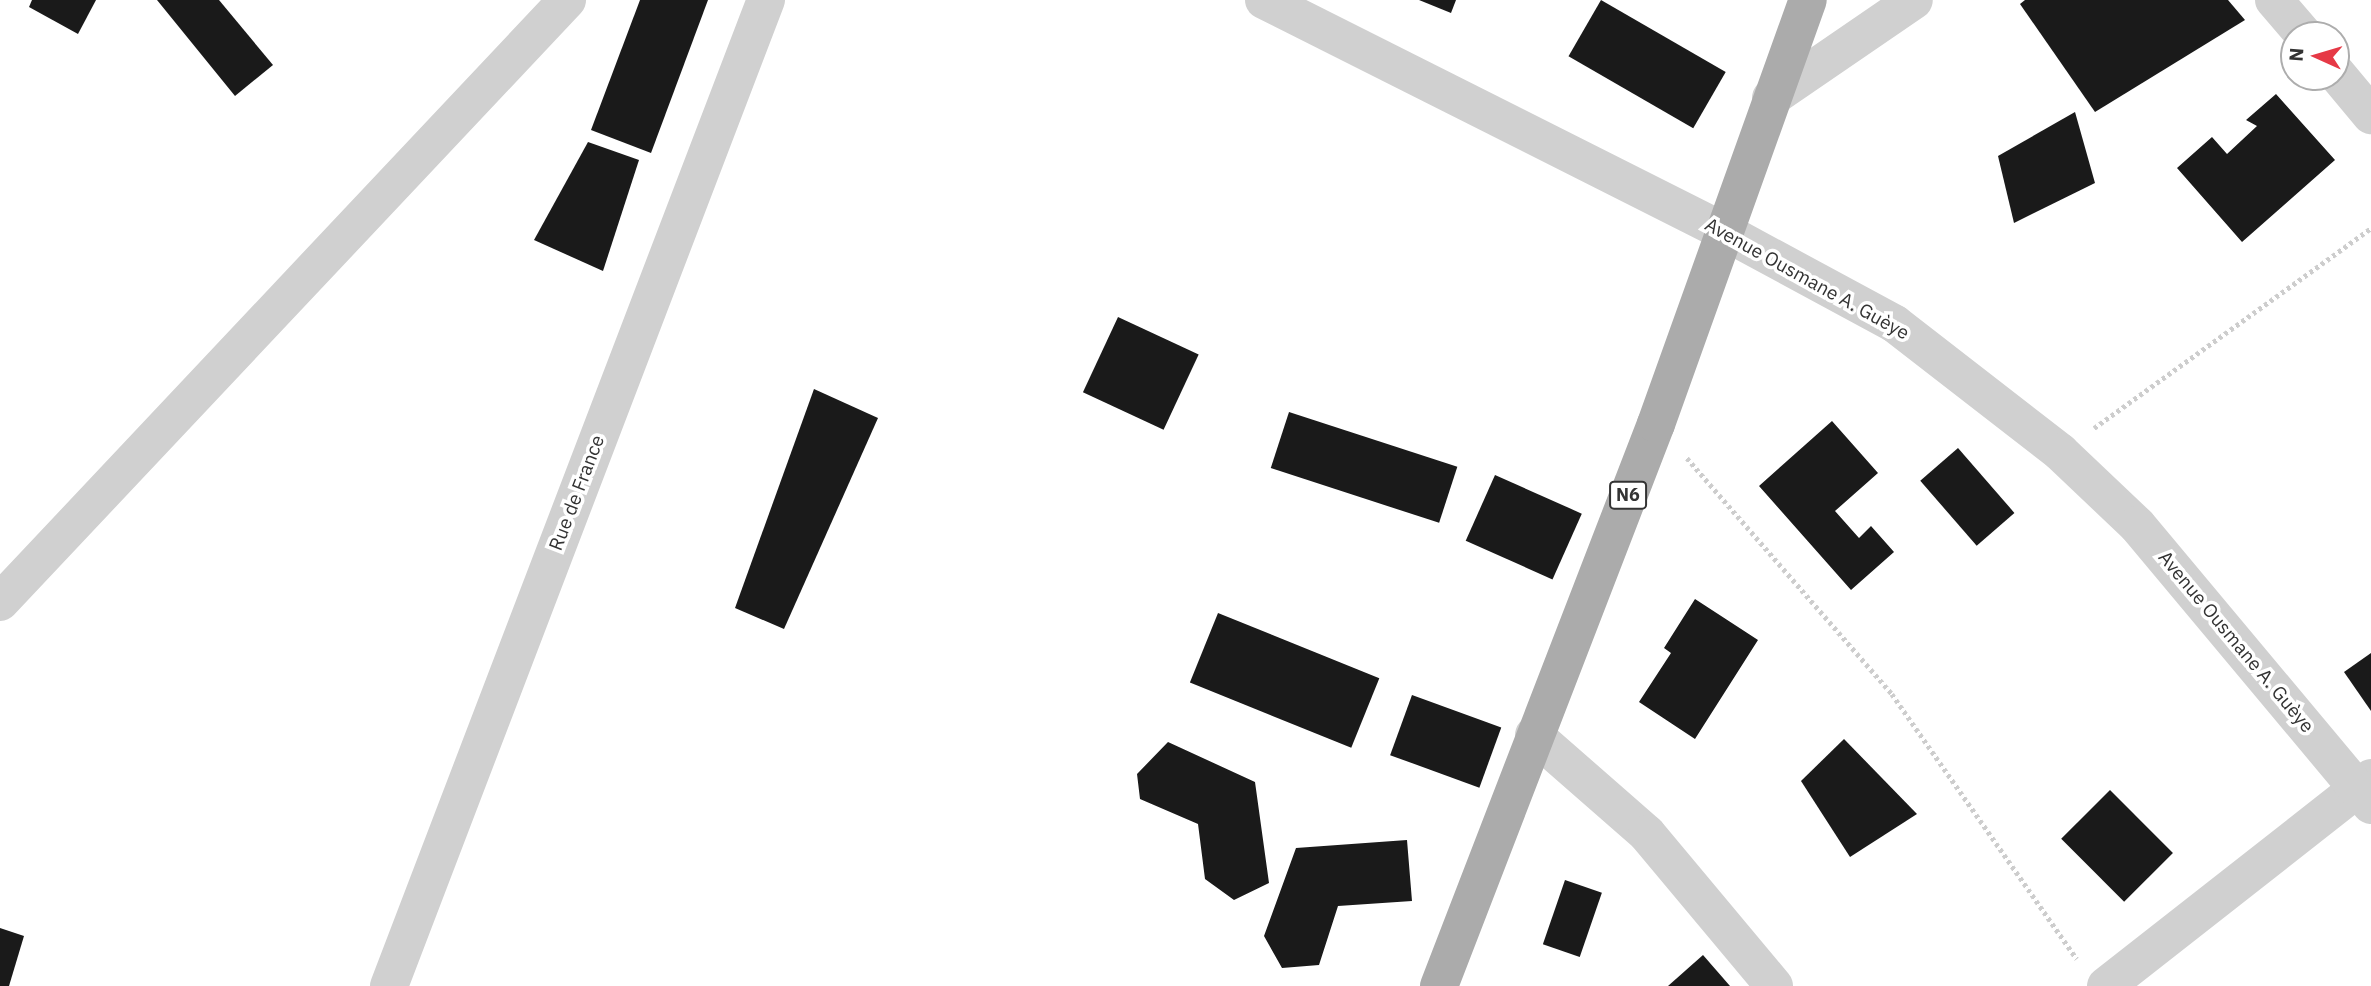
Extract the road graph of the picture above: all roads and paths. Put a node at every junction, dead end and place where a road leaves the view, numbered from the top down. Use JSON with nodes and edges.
{"nodes":[{"id":1,"x":567,"y":0,"type":"edge"},
{"id":2,"x":766,"y":0,"type":"edge"},
{"id":3,"x":1264,"y":0,"type":"edge"},
{"id":4,"x":1808,"y":0,"type":"edge"},
{"id":5,"x":1913,"y":0,"type":"edge"},
{"id":6,"x":2274,"y":0,"type":"edge"},
{"id":7,"x":2292,"y":21,"type":"edge"},
{"id":8,"x":2350,"y":90,"type":"edge"},
{"id":9,"x":1771,"y":98,"type":"junction"},
{"id":10,"x":2371,"y":115,"type":"edge"},
{"id":11,"x":2371,"y":228,"type":"edge"},
{"id":12,"x":1725,"y":232,"type":"junction"},
{"id":13,"x":1656,"y":424,"type":"junction"},
{"id":14,"x":2060,"y":452,"type":"junction"},
{"id":15,"x":0,"y":602,"type":"edge"},
{"id":16,"x":1534,"y":735,"type":"junction"},
{"id":17,"x":2366,"y":790,"type":"edge"},
{"id":18,"x":2093,"y":975,"type":"edge"},
{"id":19,"x":389,"y":986,"type":"edge"},
{"id":20,"x":1439,"y":986,"type":"edge"},
{"id":21,"x":1774,"y":986,"type":"edge"}],
"edges":[{"from":1,"to":15,"type":"street"},
{"from":2,"to":19,"type":"street","name":"Rue de France"},
{"from":3,"to":12,"type":"street","name":"Avenue Ousmane A. Guèye"},
{"from":4,"to":9,"type":"main road","number":"N6"},
{"from":5,"to":9,"type":"street"},
{"from":6,"to":7,"type":"street"},
{"from":8,"to":10,"type":"street"},
{"from":9,"to":12,"type":"main road","number":"N6"},
{"from":11,"to":14,"type":"path"},
{"from":12,"to":13,"type":"main road","number":"N6"},
{"from":12,"to":14,"type":"street","name":"Avenue Ousmane A. Guèye"},
{"from":13,"to":16,"type":"main road","number":"N6"},
{"from":13,"to":18,"type":"path"},
{"from":14,"to":17,"type":"street","name":"Avenue Ousmane A. Guèye"},
{"from":16,"to":20,"type":"main road","number":"N6"},
{"from":16,"to":21,"type":"street"},
{"from":17,"to":18,"type":"street"}]}
